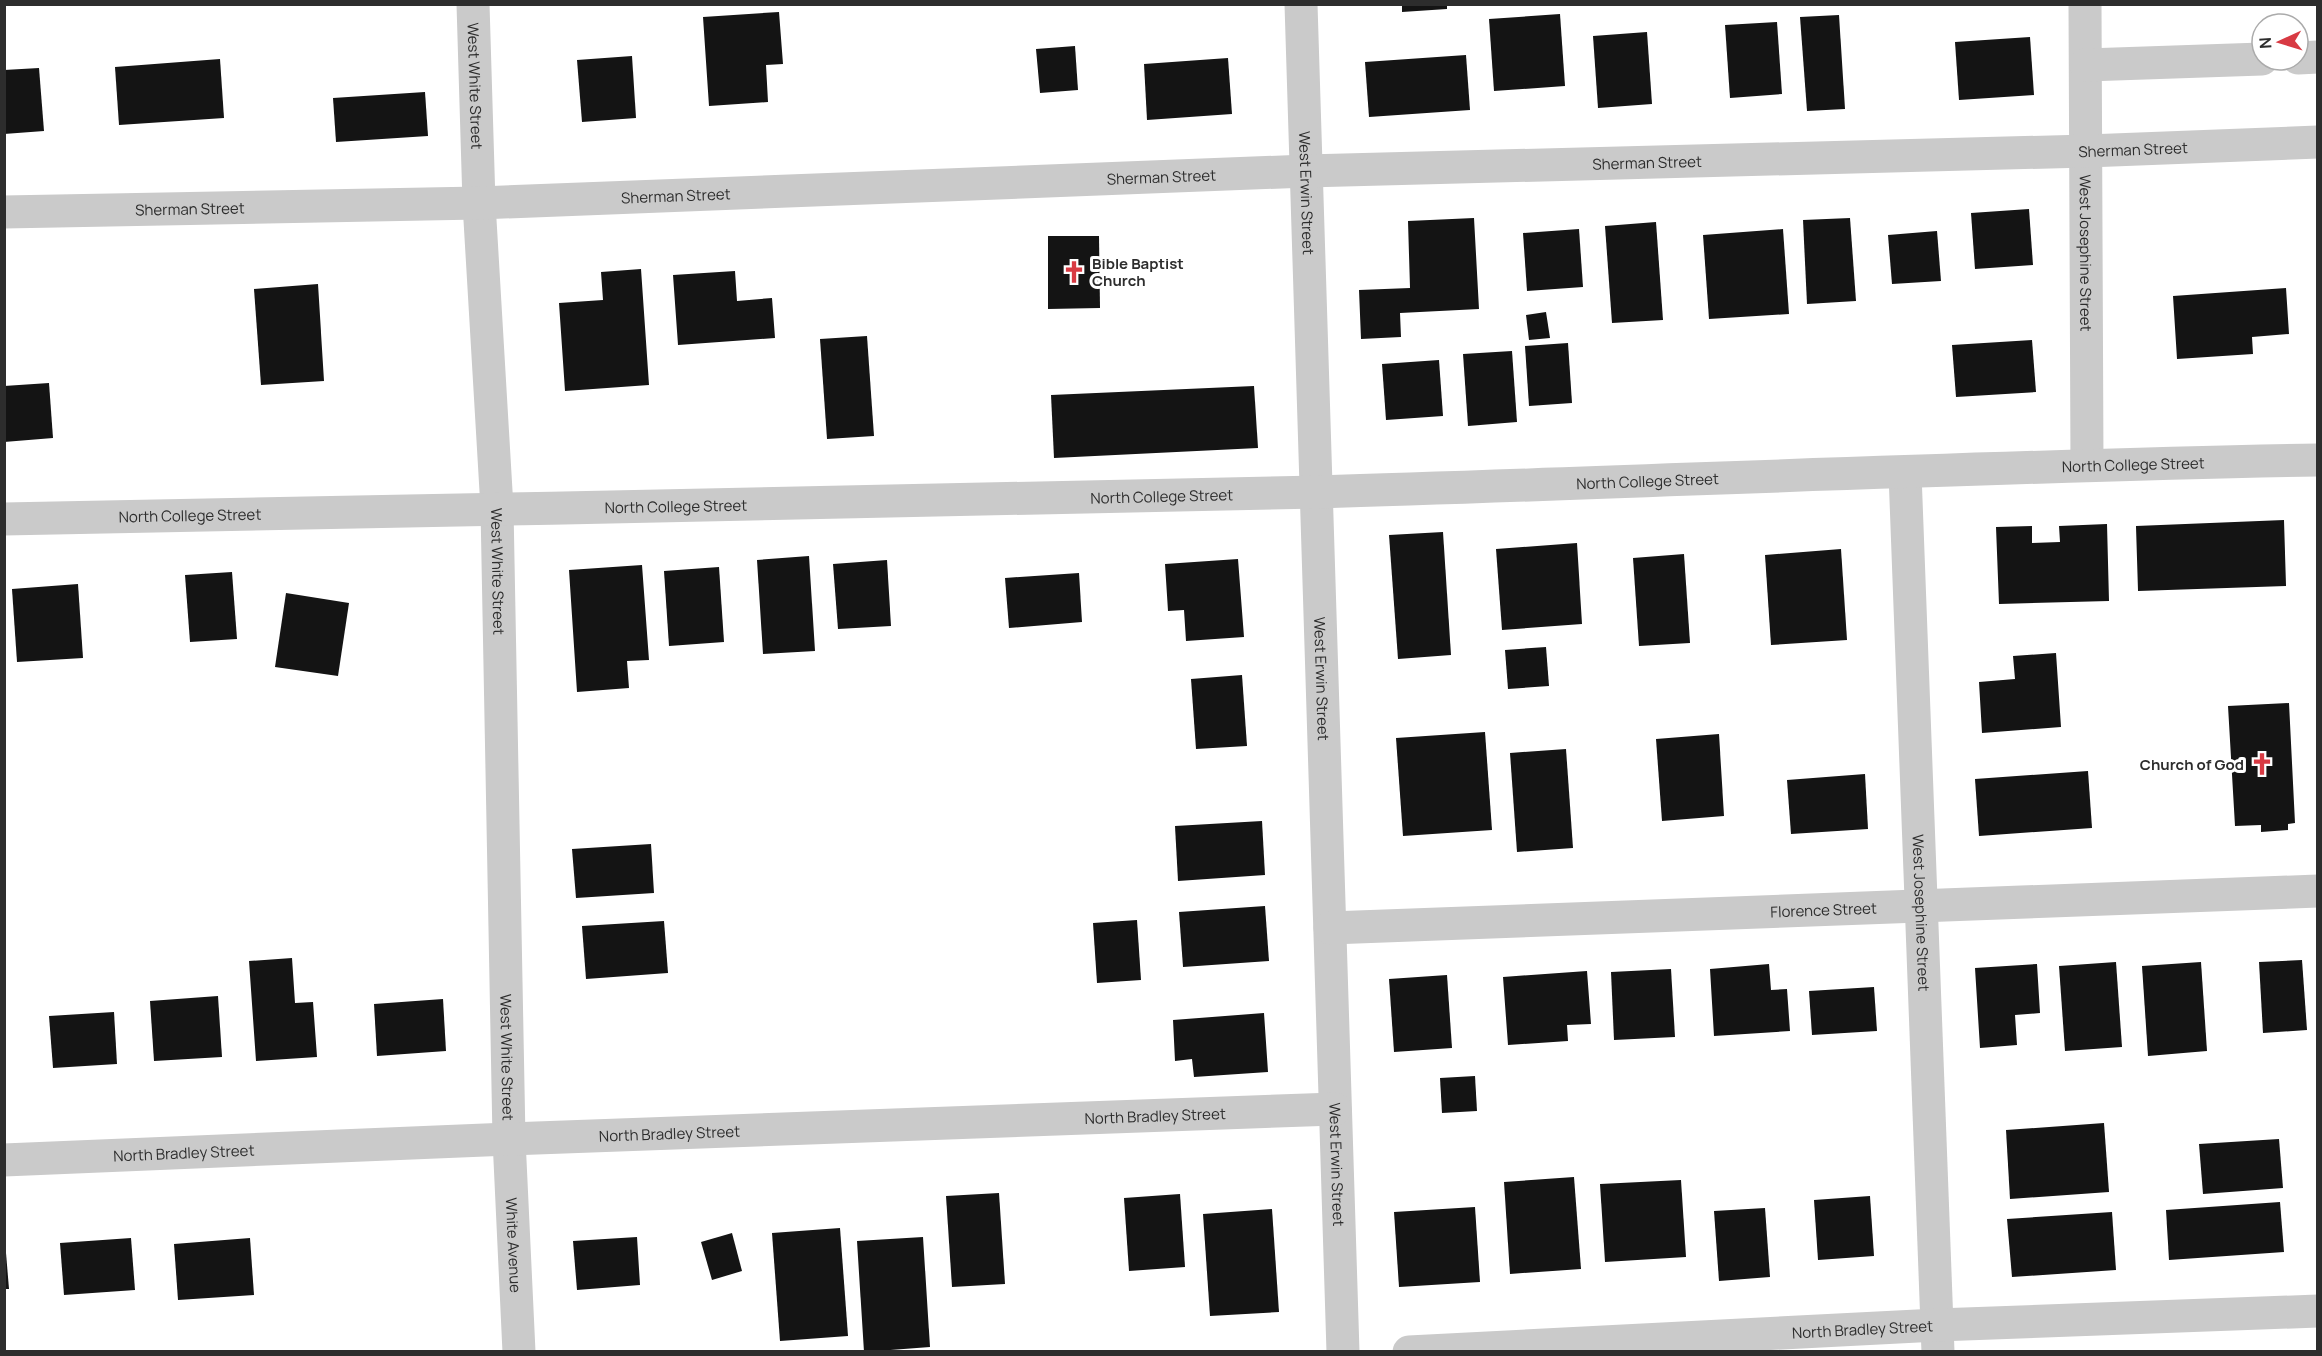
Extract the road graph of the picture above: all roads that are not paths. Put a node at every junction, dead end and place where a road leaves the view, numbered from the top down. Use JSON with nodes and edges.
{"nodes":[{"id":1,"x":473,"y":4,"type":"edge"},
{"id":2,"x":1301,"y":4,"type":"edge"},
{"id":3,"x":2085,"y":4,"type":"edge"},
{"id":4,"x":2250,"y":59,"type":"edge"},
{"id":5,"x":2086,"y":65,"type":"junction"},
{"id":6,"x":2318,"y":142,"type":"edge"},
{"id":7,"x":2087,"y":151,"type":"junction"},
{"id":8,"x":1306,"y":171,"type":"junction"},
{"id":9,"x":479,"y":203,"type":"junction"},
{"id":10,"x":4,"y":212,"type":"edge"},
{"id":11,"x":2318,"y":460,"type":"edge"},
{"id":12,"x":2087,"y":464,"type":"junction"},
{"id":13,"x":1905,"y":473,"type":"junction"},
{"id":14,"x":1316,"y":492,"type":"junction"},
{"id":15,"x":497,"y":508,"type":"junction"},
{"id":16,"x":4,"y":519,"type":"edge"},
{"id":17,"x":2318,"y":891,"type":"edge"},
{"id":18,"x":1921,"y":905,"type":"junction"},
{"id":19,"x":1330,"y":928,"type":"junction"},
{"id":20,"x":1335,"y":1109,"type":"junction"},
{"id":21,"x":509,"y":1139,"type":"junction"},
{"id":22,"x":4,"y":1160,"type":"edge"},
{"id":23,"x":2318,"y":1311,"type":"edge"},
{"id":24,"x":1937,"y":1338,"type":"edge"},
{"id":25,"x":519,"y":1352,"type":"edge"},
{"id":26,"x":1343,"y":1352,"type":"edge"},
{"id":27,"x":1409,"y":1352,"type":"edge"}],
"edges":[{"from":1,"to":9,"type":"street","name":"West White Street"},
{"from":2,"to":8,"type":"street","name":"West Erwin Street"},
{"from":3,"to":5,"type":"street","name":"West Josephine Street"},
{"from":4,"to":5,"type":"street"},
{"from":5,"to":7,"type":"street","name":"West Josephine Street"},
{"from":6,"to":7,"type":"street","name":"Sherman Street"},
{"from":7,"to":8,"type":"street","name":"Sherman Street"},
{"from":7,"to":12,"type":"street","name":"West Josephine Street"},
{"from":8,"to":9,"type":"street","name":"Sherman Street"},
{"from":8,"to":14,"type":"street","name":"West Erwin Street"},
{"from":9,"to":10,"type":"street","name":"Sherman Street"},
{"from":9,"to":15,"type":"street","name":"West White Street"},
{"from":11,"to":12,"type":"street","name":"North College Street"},
{"from":12,"to":13,"type":"street","name":"North College Street"},
{"from":13,"to":14,"type":"street","name":"North College Street"},
{"from":13,"to":18,"type":"street","name":"West Josephine Street"},
{"from":14,"to":15,"type":"street","name":"North College Street"},
{"from":14,"to":19,"type":"street","name":"West Erwin Street"},
{"from":15,"to":16,"type":"street","name":"North College Street"},
{"from":15,"to":21,"type":"street","name":"West White Street"},
{"from":17,"to":18,"type":"street","name":"Florence Street"},
{"from":18,"to":19,"type":"street","name":"Florence Street"},
{"from":18,"to":24,"type":"street","name":"West Josephine Street"},
{"from":19,"to":20,"type":"street","name":"West Erwin Street"},
{"from":20,"to":21,"type":"street","name":"North Bradley Street"},
{"from":20,"to":26,"type":"street","name":"West Erwin Street"},
{"from":21,"to":22,"type":"street","name":"North Bradley Street"},
{"from":21,"to":25,"type":"street","name":"White Avenue"},
{"from":23,"to":24,"type":"street","name":"North Bradley Street"},
{"from":24,"to":27,"type":"street","name":"North Bradley Street"}]}
